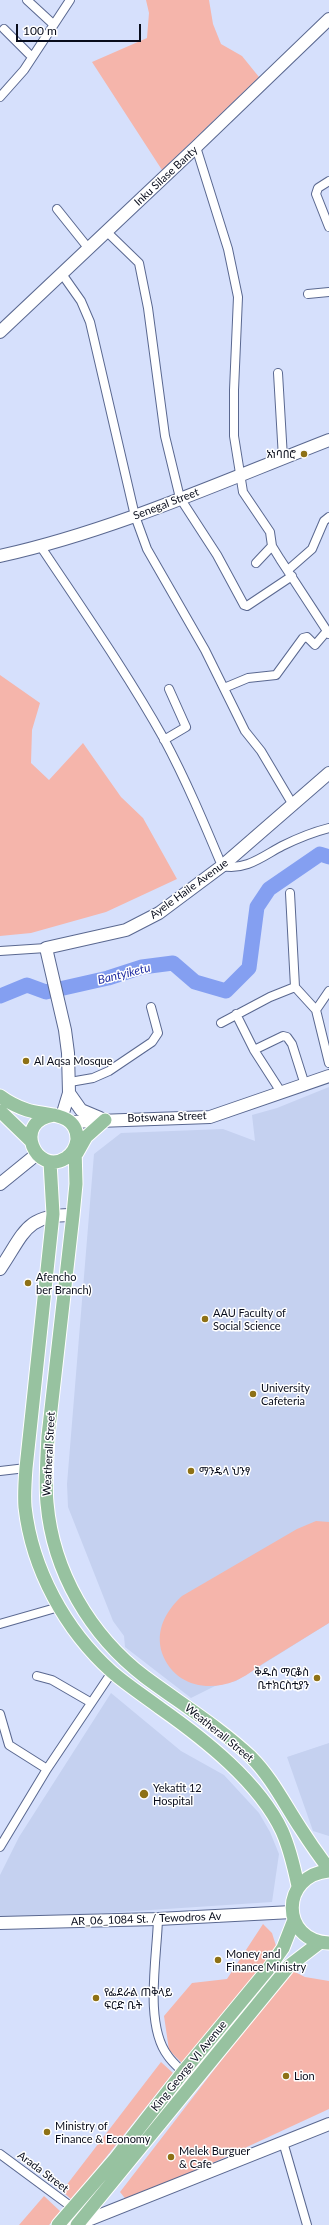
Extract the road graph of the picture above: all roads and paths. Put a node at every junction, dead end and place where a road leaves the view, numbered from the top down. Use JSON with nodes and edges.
{"nodes":[{"id":1,"x":27,"y":0,"type":"edge"},
{"id":2,"x":70,"y":0,"type":"edge"},
{"id":3,"x":329,"y":19,"type":"edge"},
{"id":4,"x":53,"y":24,"type":"junction"},
{"id":5,"x":4,"y":29,"type":"dead end"},
{"id":6,"x":32,"y":57,"type":"junction"},
{"id":7,"x":0,"y":97,"type":"edge"},
{"id":8,"x":196,"y":148,"type":"junction"},
{"id":9,"x":329,"y":181,"type":"edge"},
{"id":10,"x":57,"y":209,"type":"dead end"},
{"id":11,"x":329,"y":227,"type":"edge"},
{"id":12,"x":107,"y":232,"type":"junction"},
{"id":13,"x":89,"y":249,"type":"junction"},
{"id":14,"x":62,"y":274,"type":"junction"},
{"id":15,"x":329,"y":292,"type":"edge"},
{"id":16,"x":308,"y":294,"type":"dead end"},
{"id":17,"x":0,"y":332,"type":"edge"},
{"id":18,"x":278,"y":373,"type":"dead end"},
{"id":19,"x":329,"y":440,"type":"edge"},
{"id":20,"x":283,"y":458,"type":"junction"},
{"id":21,"x":239,"y":475,"type":"junction"},
{"id":22,"x":180,"y":498,"type":"junction"},
{"id":23,"x":135,"y":516,"type":"junction"},
{"id":24,"x":329,"y":518,"type":"edge"},
{"id":25,"x":272,"y":546,"type":"junction"},
{"id":26,"x":41,"y":547,"type":"junction"},
{"id":27,"x":0,"y":556,"type":"edge"},
{"id":28,"x":256,"y":564,"type":"dead end"},
{"id":29,"x":290,"y":573,"type":"junction"},
{"id":30,"x":328,"y":632,"type":"edge"},
{"id":31,"x":224,"y":688,"type":"junction"},
{"id":32,"x":169,"y":689,"type":"dead end"},
{"id":33,"x":164,"y":740,"type":"junction"},
{"id":34,"x":329,"y":773,"type":"edge"},
{"id":35,"x":293,"y":805,"type":"junction"},
{"id":36,"x":329,"y":828,"type":"edge"},
{"id":37,"x":222,"y":866,"type":"junction"},
{"id":38,"x":290,"y":893,"type":"dead end"},
{"id":39,"x":46,"y":948,"type":"junction"},
{"id":40,"x":0,"y":951,"type":"edge"},
{"id":41,"x":295,"y":988,"type":"junction"},
{"id":42,"x":329,"y":991,"type":"edge"},
{"id":43,"x":151,"y":1006,"type":"dead end"},
{"id":44,"x":316,"y":1010,"type":"junction"},
{"id":45,"x":236,"y":1014,"type":"junction"},
{"id":46,"x":221,"y":1023,"type":"dead end"},
{"id":47,"x":254,"y":1050,"type":"junction"},
{"id":48,"x":329,"y":1063,"type":"edge"},
{"id":49,"x":329,"y":1076,"type":"edge"},
{"id":50,"x":305,"y":1085,"type":"junction"},
{"id":51,"x":70,"y":1087,"type":"junction"},
{"id":52,"x":281,"y":1092,"type":"junction"},
{"id":53,"x":0,"y":1096,"type":"edge"},
{"id":54,"x":0,"y":1111,"type":"edge"},
{"id":55,"x":62,"y":1118,"type":"junction"},
{"id":56,"x":105,"y":1120,"type":"junction"},
{"id":57,"x":30,"y":1141,"type":"junction"},
{"id":58,"x":75,"y":1153,"type":"junction"},
{"id":59,"x":37,"y":1154,"type":"junction"},
{"id":60,"x":50,"y":1162,"type":"junction"},
{"id":61,"x":0,"y":1184,"type":"edge"},
{"id":62,"x":53,"y":1214,"type":"junction"},
{"id":63,"x":73,"y":1215,"type":"junction"},
{"id":64,"x":0,"y":1269,"type":"edge"},
{"id":65,"x":26,"y":1468,"type":"junction"},
{"id":66,"x":0,"y":1471,"type":"edge"},
{"id":67,"x":60,"y":1607,"type":"junction"},
{"id":68,"x":0,"y":1624,"type":"edge"},
{"id":69,"x":112,"y":1672,"type":"junction"},
{"id":70,"x":37,"y":1676,"type":"dead end"},
{"id":71,"x":90,"y":1702,"type":"junction"},
{"id":72,"x":0,"y":1714,"type":"edge"},
{"id":73,"x":252,"y":1758,"type":"junction"},
{"id":74,"x":47,"y":1769,"type":"junction"},
{"id":75,"x":238,"y":1771,"type":"junction"},
{"id":76,"x":0,"y":1847,"type":"edge"},
{"id":77,"x":329,"y":1870,"type":"edge"},
{"id":78,"x":298,"y":1886,"type":"junction"},
{"id":79,"x":293,"y":1916,"type":"junction"},
{"id":80,"x":158,"y":1919,"type":"junction"},
{"id":81,"x":0,"y":1923,"type":"edge"},
{"id":82,"x":324,"y":1943,"type":"edge"},
{"id":83,"x":183,"y":2072,"type":"junction"},
{"id":84,"x":168,"y":2102,"type":"junction"},
{"id":85,"x":329,"y":2124,"type":"edge"},
{"id":86,"x":283,"y":2142,"type":"junction"},
{"id":87,"x":0,"y":2154,"type":"edge"},
{"id":88,"x":73,"y":2208,"type":"junction"},
{"id":89,"x":60,"y":2223,"type":"edge"},
{"id":90,"x":78,"y":2224,"type":"edge"},
{"id":91,"x":306,"y":2225,"type":"edge"}],
"edges":[{"from":1,"to":4,"type":"street"},
{"from":2,"to":4,"type":"street"},
{"from":3,"to":8,"type":"main road","name":"Inku Silase Banty"},
{"from":4,"to":6,"type":"street"},
{"from":5,"to":6,"type":"street"},
{"from":6,"to":7,"type":"street"},
{"from":8,"to":12,"type":"main road","name":"Inku Silase Banty"},
{"from":8,"to":21,"type":"street"},
{"from":9,"to":11,"type":"street"},
{"from":10,"to":13,"type":"street"},
{"from":12,"to":13,"type":"main road","name":"Inku Silase Banty"},
{"from":12,"to":22,"type":"street"},
{"from":13,"to":14,"type":"main road","name":"Inku Silase Banty"},
{"from":14,"to":17,"type":"main road","name":"Inku Silase Banty"},
{"from":14,"to":23,"type":"street"},
{"from":15,"to":16,"type":"street"},
{"from":18,"to":20,"type":"street"},
{"from":19,"to":20,"type":"main road","name":"Senegal Street"},
{"from":20,"to":21,"type":"main road","name":"Senegal Street"},
{"from":21,"to":22,"type":"main road","name":"Senegal Street"},
{"from":21,"to":25,"type":"street"},
{"from":22,"to":23,"type":"main road","name":"Senegal Street"},
{"from":22,"to":29,"type":"street"},
{"from":23,"to":26,"type":"main road","name":"Senegal Street"},
{"from":23,"to":31,"type":"street"},
{"from":24,"to":29,"type":"street"},
{"from":25,"to":28,"type":"street"},
{"from":25,"to":29,"type":"street"},
{"from":26,"to":27,"type":"main road","name":"Senegal Street"},
{"from":26,"to":33,"type":"street"},
{"from":29,"to":30,"type":"street"},
{"from":30,"to":31,"type":"street"},
{"from":31,"to":35,"type":"street"},
{"from":32,"to":33,"type":"street"},
{"from":33,"to":37,"type":"street"},
{"from":34,"to":35,"type":"main road","name":"Ayele Haile Avenue"},
{"from":35,"to":37,"type":"main road","name":"Ayele Haile Avenue"},
{"from":36,"to":37,"type":"street"},
{"from":37,"to":39,"type":"main road","name":"Ayele Haile Avenue"},
{"from":38,"to":41,"type":"street"},
{"from":39,"to":40,"type":"street"},
{"from":39,"to":51,"type":"main road"},
{"from":41,"to":44,"type":"street"},
{"from":41,"to":45,"type":"street"},
{"from":42,"to":44,"type":"street"},
{"from":43,"to":51,"type":"street"},
{"from":44,"to":48,"type":"street"},
{"from":45,"to":46,"type":"street"},
{"from":45,"to":47,"type":"street"},
{"from":47,"to":50,"type":"street"},
{"from":47,"to":52,"type":"street"},
{"from":49,"to":50,"type":"main road","name":"Botswana Street"},
{"from":50,"to":52,"type":"main road","name":"Botswana Street"},
{"from":51,"to":55,"type":"main road"},
{"from":51,"to":56,"type":"main road"},
{"from":52,"to":56,"type":"main road","name":"Botswana Street"},
{"from":53,"to":55,"type":"main road"},
{"from":54,"to":57,"type":"main road"},
{"from":55,"to":56,"type":"main road","name":"Botswana Street"},
{"from":55,"to":57,"type":"main road"},
{"from":55,"to":58,"type":"main road"},
{"from":56,"to":58,"type":"main road"},
{"from":57,"to":59,"type":"main road"},
{"from":58,"to":60,"type":"main road"},
{"from":58,"to":63,"type":"main road","name":"Weatherall Street"},
{"from":59,"to":60,"type":"main road"},
{"from":59,"to":61,"type":"main road"},
{"from":60,"to":62,"type":"main road"},
{"from":62,"to":63,"type":"main road"},
{"from":62,"to":64,"type":"main road"},
{"from":62,"to":65,"type":"main road"},
{"from":63,"to":73,"type":"main road","name":"Weatherall Street"},
{"from":65,"to":66,"type":"street"},
{"from":65,"to":67,"type":"main road"},
{"from":67,"to":68,"type":"street"},
{"from":67,"to":69,"type":"main road"},
{"from":69,"to":71,"type":"street"},
{"from":69,"to":75,"type":"main road"},
{"from":70,"to":71,"type":"street"},
{"from":71,"to":74,"type":"street"},
{"from":72,"to":74,"type":"street"},
{"from":73,"to":75,"type":"main road"},
{"from":73,"to":77,"type":"main road","name":"Weatherall Street"},
{"from":74,"to":76,"type":"street"},
{"from":75,"to":78,"type":"main road"},
{"from":77,"to":78,"type":"main road"},
{"from":78,"to":79,"type":"main road","name":"King George VI Avenue"},
{"from":79,"to":80,"type":"main road","name":"AR_06_1084 St. / Tewodros Av"},
{"from":79,"to":82,"type":"main road"},
{"from":79,"to":83,"type":"main road","name":"King George VI Avenue"},
{"from":80,"to":81,"type":"main road","name":"AR_06_1084 St. / Tewodros Av"},
{"from":80,"to":83,"type":"street"},
{"from":82,"to":84,"type":"main road","name":"King George VI Avenue"},
{"from":83,"to":84,"type":"main road","name":"King George VI Avenue"},
{"from":84,"to":88,"type":"main road","name":"King George VI Avenue"},
{"from":84,"to":90,"type":"main road","name":"King George VI Avenue"},
{"from":85,"to":86,"type":"main road"},
{"from":86,"to":90,"type":"main road"},
{"from":86,"to":91,"type":"street"},
{"from":87,"to":88,"type":"street","name":"Arada Street"},
{"from":88,"to":89,"type":"main road","name":"King George VI Avenue"},
{"from":89,"to":90,"type":"main road"}]}
